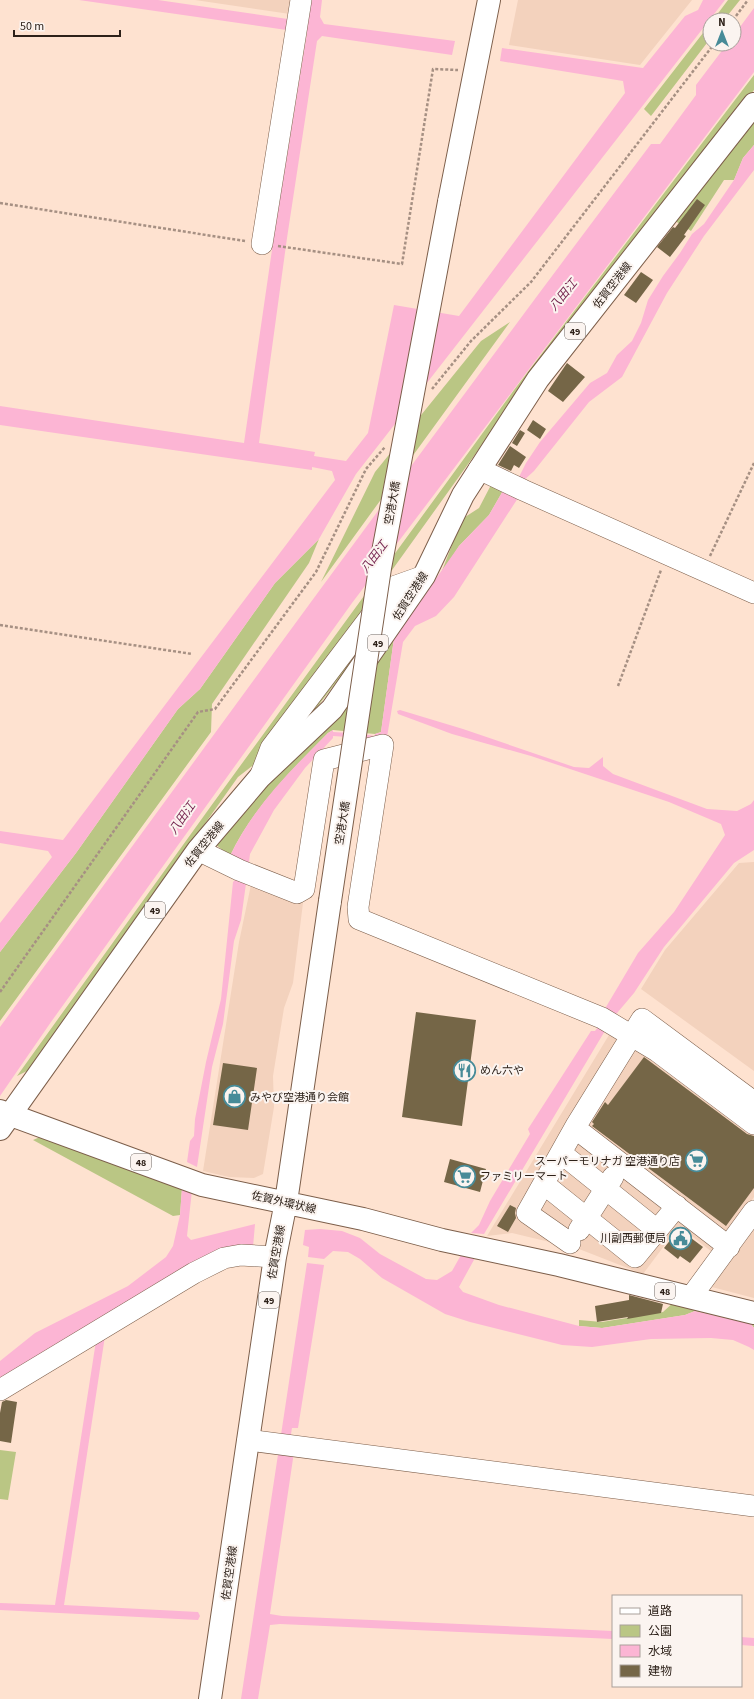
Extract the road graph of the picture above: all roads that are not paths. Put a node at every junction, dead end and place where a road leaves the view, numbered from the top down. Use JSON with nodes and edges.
{"nodes":[{"id":1,"x":489,"y":0,"type":"edge"},
{"id":2,"x":298,"y":17,"type":"edge"},
{"id":3,"x":754,"y":104,"type":"edge"},
{"id":4,"x":262,"y":244,"type":"road end"},
{"id":5,"x":479,"y":469,"type":"junction"},
{"id":6,"x":754,"y":593,"type":"edge"},
{"id":7,"x":198,"y":850,"type":"junction"},
{"id":8,"x":330,"y":901,"type":"joint"},
{"id":9,"x":632,"y":1035,"type":"junction"},
{"id":10,"x":754,"y":1102,"type":"edge"},
{"id":11,"x":4,"y":1118,"type":"edge"},
{"id":12,"x":754,"y":1124,"type":"edge"},
{"id":13,"x":575,"y":1128,"type":"junction"},
{"id":14,"x":561,"y":1153,"type":"junction"},
{"id":15,"x":621,"y":1163,"type":"junction"},
{"id":16,"x":544,"y":1184,"type":"junction"},
{"id":17,"x":605,"y":1188,"type":"junction"},
{"id":18,"x":286,"y":1202,"type":"junction"},
{"id":19,"x":676,"y":1206,"type":"junction"},
{"id":20,"x":754,"y":1211,"type":"edge"},
{"id":21,"x":586,"y":1218,"type":"junction"},
{"id":22,"x":657,"y":1230,"type":"junction"},
{"id":23,"x":570,"y":1243,"type":"junction"},
{"id":24,"x":728,"y":1247,"type":"junction"},
{"id":25,"x":275,"y":1257,"type":"junction"},
{"id":26,"x":567,"y":1267,"type":"junction"},
{"id":27,"x":691,"y":1297,"type":"junction"},
{"id":28,"x":754,"y":1312,"type":"edge"},
{"id":29,"x":0,"y":1390,"type":"edge"},
{"id":30,"x":248,"y":1440,"type":"junction"},
{"id":31,"x":754,"y":1506,"type":"edge"},
{"id":32,"x":210,"y":1699,"type":"edge"}],
"edges":[{"from":1,"to":8,"type":"main road","name":"空港大橋","number":"49","bridge":true},
{"from":2,"to":4,"type":"street"},
{"from":3,"to":5,"type":"main road","name":"佐賀空港線","number":"49"},
{"from":5,"to":6,"type":"street"},
{"from":5,"to":7,"type":"main road","name":"佐賀空港線","number":"49"},
{"from":7,"to":9,"type":"street"},
{"from":7,"to":11,"type":"main road","name":"佐賀空港線","number":"49"},
{"from":8,"to":18,"type":"main road","name":"佐賀空港線","number":"49"},
{"from":9,"to":10,"type":"street"},
{"from":9,"to":12,"type":"street"},
{"from":9,"to":13,"type":"street"},
{"from":11,"to":18,"type":"main road","name":"佐賀外環状線","number":"48"},
{"from":13,"to":14,"type":"street"},
{"from":13,"to":15,"type":"street"},
{"from":14,"to":16,"type":"street"},
{"from":14,"to":17,"type":"street"},
{"from":15,"to":17,"type":"street"},
{"from":15,"to":19,"type":"street"},
{"from":16,"to":21,"type":"street"},
{"from":16,"to":23,"type":"street"},
{"from":17,"to":21,"type":"street"},
{"from":17,"to":22,"type":"street"},
{"from":18,"to":25,"type":"main road","name":"佐賀空港線","number":"49"},
{"from":18,"to":26,"type":"main road","name":"佐賀外環状線","number":"48"},
{"from":19,"to":22,"type":"street"},
{"from":19,"to":24,"type":"street"},
{"from":20,"to":24,"type":"street"},
{"from":21,"to":22,"type":"street"},
{"from":21,"to":23,"type":"street"},
{"from":23,"to":26,"type":"street"},
{"from":24,"to":27,"type":"street"},
{"from":25,"to":29,"type":"street"},
{"from":25,"to":30,"type":"main road","name":"佐賀空港線","number":"49"},
{"from":26,"to":27,"type":"main road","number":"48"},
{"from":27,"to":28,"type":"main road","number":"48"},
{"from":30,"to":31,"type":"street"},
{"from":30,"to":32,"type":"main road","name":"佐賀空港線","number":"49"}]}
